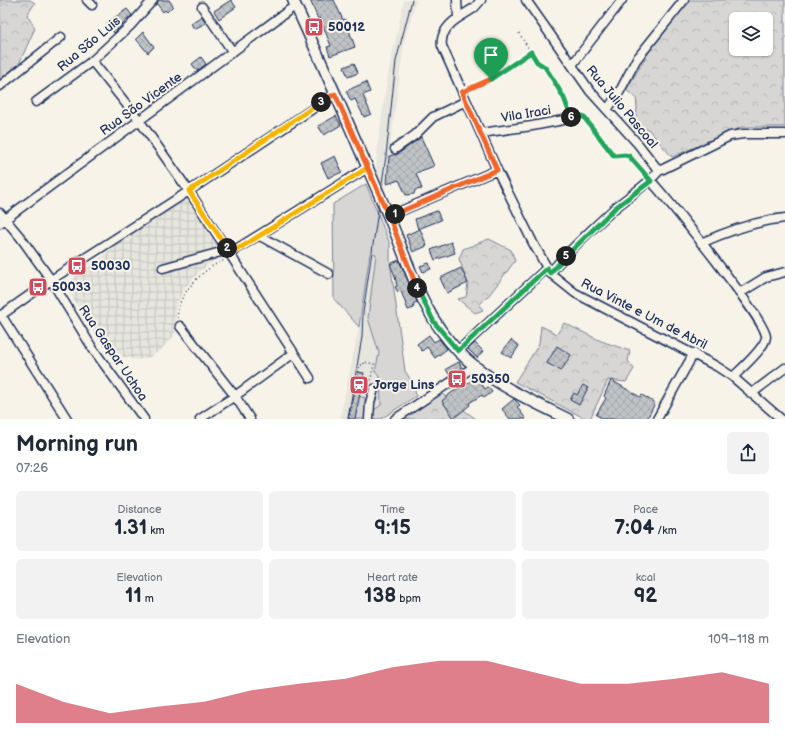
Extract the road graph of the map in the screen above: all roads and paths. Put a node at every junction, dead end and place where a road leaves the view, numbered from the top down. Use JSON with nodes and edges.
{"nodes":[{"id":1,"x":153,"y":0,"type":"edge"},
{"id":2,"x":457,"y":0,"type":"edge"},
{"id":3,"x":481,"y":0,"type":"edge"},
{"id":4,"x":526,"y":0,"type":"edge"},
{"id":5,"x":622,"y":0,"type":"edge"},
{"id":6,"x":684,"y":0,"type":"edge"},
{"id":7,"x":295,"y":3,"type":"edge"},
{"id":8,"x":202,"y":7,"type":"dead end"},
{"id":9,"x":458,"y":18,"type":"junction"},
{"id":10,"x":518,"y":33,"type":"dead end"},
{"id":11,"x":61,"y":37,"type":"dead end"},
{"id":12,"x":232,"y":51,"type":"junction"},
{"id":13,"x":531,"y":52,"type":"junction"},
{"id":14,"x":92,"y":61,"type":"junction"},
{"id":15,"x":572,"y":65,"type":"junction"},
{"id":16,"x":0,"y":86,"type":"edge"},
{"id":17,"x":462,"y":92,"type":"junction"},
{"id":18,"x":335,"y":94,"type":"junction"},
{"id":19,"x":466,"y":101,"type":"junction"},
{"id":20,"x":36,"y":102,"type":"dead end"},
{"id":21,"x":606,"y":110,"type":"junction"},
{"id":22,"x":573,"y":118,"type":"junction"},
{"id":23,"x":139,"y":120,"type":"junction"},
{"id":24,"x":481,"y":133,"type":"junction"},
{"id":25,"x":785,"y":134,"type":"edge"},
{"id":26,"x":395,"y":149,"type":"dead end"},
{"id":27,"x":367,"y":168,"type":"junction"},
{"id":28,"x":497,"y":170,"type":"junction"},
{"id":29,"x":659,"y":171,"type":"junction"},
{"id":30,"x":651,"y":181,"type":"junction"},
{"id":31,"x":189,"y":191,"type":"junction"},
{"id":32,"x":389,"y":216,"type":"junction"},
{"id":33,"x":2,"y":218,"type":"edge"},
{"id":34,"x":785,"y":218,"type":"edge"},
{"id":35,"x":260,"y":236,"type":"junction"},
{"id":36,"x":701,"y":243,"type":"junction"},
{"id":37,"x":230,"y":253,"type":"junction"},
{"id":38,"x":163,"y":268,"type":"dead end"},
{"id":39,"x":548,"y":270,"type":"junction"},
{"id":40,"x":785,"y":272,"type":"edge"},
{"id":41,"x":329,"y":274,"type":"dead end"},
{"id":42,"x":51,"y":280,"type":"junction"},
{"id":43,"x":740,"y":293,"type":"junction"},
{"id":44,"x":0,"y":316,"type":"edge"},
{"id":45,"x":180,"y":326,"type":"joint"},
{"id":46,"x":458,"y":351,"type":"junction"},
{"id":47,"x":294,"y":353,"type":"junction"},
{"id":48,"x":694,"y":353,"type":"junction"},
{"id":49,"x":374,"y":366,"type":"dead end"},
{"id":50,"x":475,"y":366,"type":"junction"},
{"id":51,"x":785,"y":368,"type":"edge"},
{"id":52,"x":733,"y":377,"type":"junction"},
{"id":53,"x":310,"y":378,"type":"dead end"},
{"id":54,"x":374,"y":389,"type":"dead end"},
{"id":55,"x":751,"y":394,"type":"junction"},
{"id":56,"x":235,"y":396,"type":"junction"},
{"id":57,"x":67,"y":419,"type":"edge"},
{"id":58,"x":144,"y":419,"type":"edge"},
{"id":59,"x":200,"y":419,"type":"edge"},
{"id":60,"x":250,"y":419,"type":"edge"},
{"id":61,"x":349,"y":419,"type":"edge"},
{"id":62,"x":369,"y":419,"type":"edge"},
{"id":63,"x":395,"y":419,"type":"edge"},
{"id":64,"x":568,"y":419,"type":"edge"},
{"id":65,"x":657,"y":419,"type":"edge"},
{"id":66,"x":781,"y":419,"type":"edge"}],
"edges":[{"from":1,"to":14,"type":"street","name":"Rua São Luis"},
{"from":2,"to":9,"type":"street"},
{"from":3,"to":9,"type":"street","name":"Rua Vinte e Um de Abril"},
{"from":4,"to":15,"type":"street","name":"Rua Julio Pascoal"},
{"from":5,"to":15,"type":"street"},
{"from":6,"to":21,"type":"street"},
{"from":7,"to":12,"type":"street","name":"Rua São Vicente"},
{"from":7,"to":18,"type":"main road"},
{"from":8,"to":12,"type":"street"},
{"from":9,"to":17,"type":"street","name":"Rua Vinte e Um de Abril"},
{"from":10,"to":13,"type":"path"},
{"from":11,"to":16,"type":"street"},
{"from":12,"to":23,"type":"street","name":"Rua São Vicente"},
{"from":13,"to":17,"type":"path"},
{"from":13,"to":22,"type":"path"},
{"from":14,"to":20,"type":"street","name":"Rua São Luis"},
{"from":14,"to":23,"type":"street"},
{"from":15,"to":21,"type":"street","name":"Rua Julio Pascoal"},
{"from":17,"to":19,"type":"street","name":"Rua Vinte e Um de Abril"},
{"from":18,"to":27,"type":"main road"},
{"from":18,"to":31,"type":"street"},
{"from":19,"to":24,"type":"street","name":"Rua Vinte e Um de Abril"},
{"from":19,"to":26,"type":"street"},
{"from":21,"to":29,"type":"street","name":"Rua Julio Pascoal"},
{"from":22,"to":24,"type":"street","name":"Vila Iraci"},
{"from":22,"to":30,"type":"path"},
{"from":23,"to":31,"type":"street"},
{"from":23,"to":33,"type":"street","name":"Rua São Vicente"},
{"from":24,"to":28,"type":"street","name":"Rua Vinte e Um de Abril"},
{"from":25,"to":29,"type":"street"},
{"from":27,"to":32,"type":"main road"},
{"from":27,"to":35,"type":"street"},
{"from":28,"to":32,"type":"street"},
{"from":28,"to":39,"type":"street","name":"Rua Vinte e Um de Abril"},
{"from":29,"to":30,"type":"street"},
{"from":30,"to":36,"type":"street"},
{"from":30,"to":39,"type":"street"},
{"from":31,"to":37,"type":"street"},
{"from":31,"to":42,"type":"street"},
{"from":32,"to":46,"type":"main road"},
{"from":33,"to":42,"type":"street","name":"Rua Gaspar Uchoa"},
{"from":34,"to":36,"type":"street"},
{"from":35,"to":37,"type":"street"},
{"from":35,"to":41,"type":"street"},
{"from":36,"to":43,"type":"street"},
{"from":37,"to":38,"type":"street"},
{"from":37,"to":45,"type":"path"},
{"from":37,"to":47,"type":"street"},
{"from":39,"to":46,"type":"street"},
{"from":39,"to":48,"type":"street","name":"Rua Vinte e Um de Abril"},
{"from":40,"to":43,"type":"street"},
{"from":42,"to":44,"type":"street"},
{"from":42,"to":58,"type":"street","name":"Rua Gaspar Uchoa"},
{"from":43,"to":52,"type":"street"},
{"from":44,"to":57,"type":"street"},
{"from":45,"to":56,"type":"street"},
{"from":46,"to":50,"type":"main road"},
{"from":47,"to":53,"type":"street"},
{"from":47,"to":56,"type":"street"},
{"from":48,"to":52,"type":"street","name":"Rua Vinte e Um de Abril"},
{"from":48,"to":65,"type":"street"},
{"from":49,"to":61,"type":"path"},
{"from":50,"to":63,"type":"street"},
{"from":50,"to":64,"type":"main road"},
{"from":51,"to":55,"type":"street"},
{"from":52,"to":55,"type":"street","name":"Rua Vinte e Um de Abril"},
{"from":54,"to":62,"type":"street"},
{"from":55,"to":66,"type":"street","name":"Rua Vinte e Um de Abril"},
{"from":56,"to":59,"type":"street"},
{"from":56,"to":60,"type":"street"}]}
